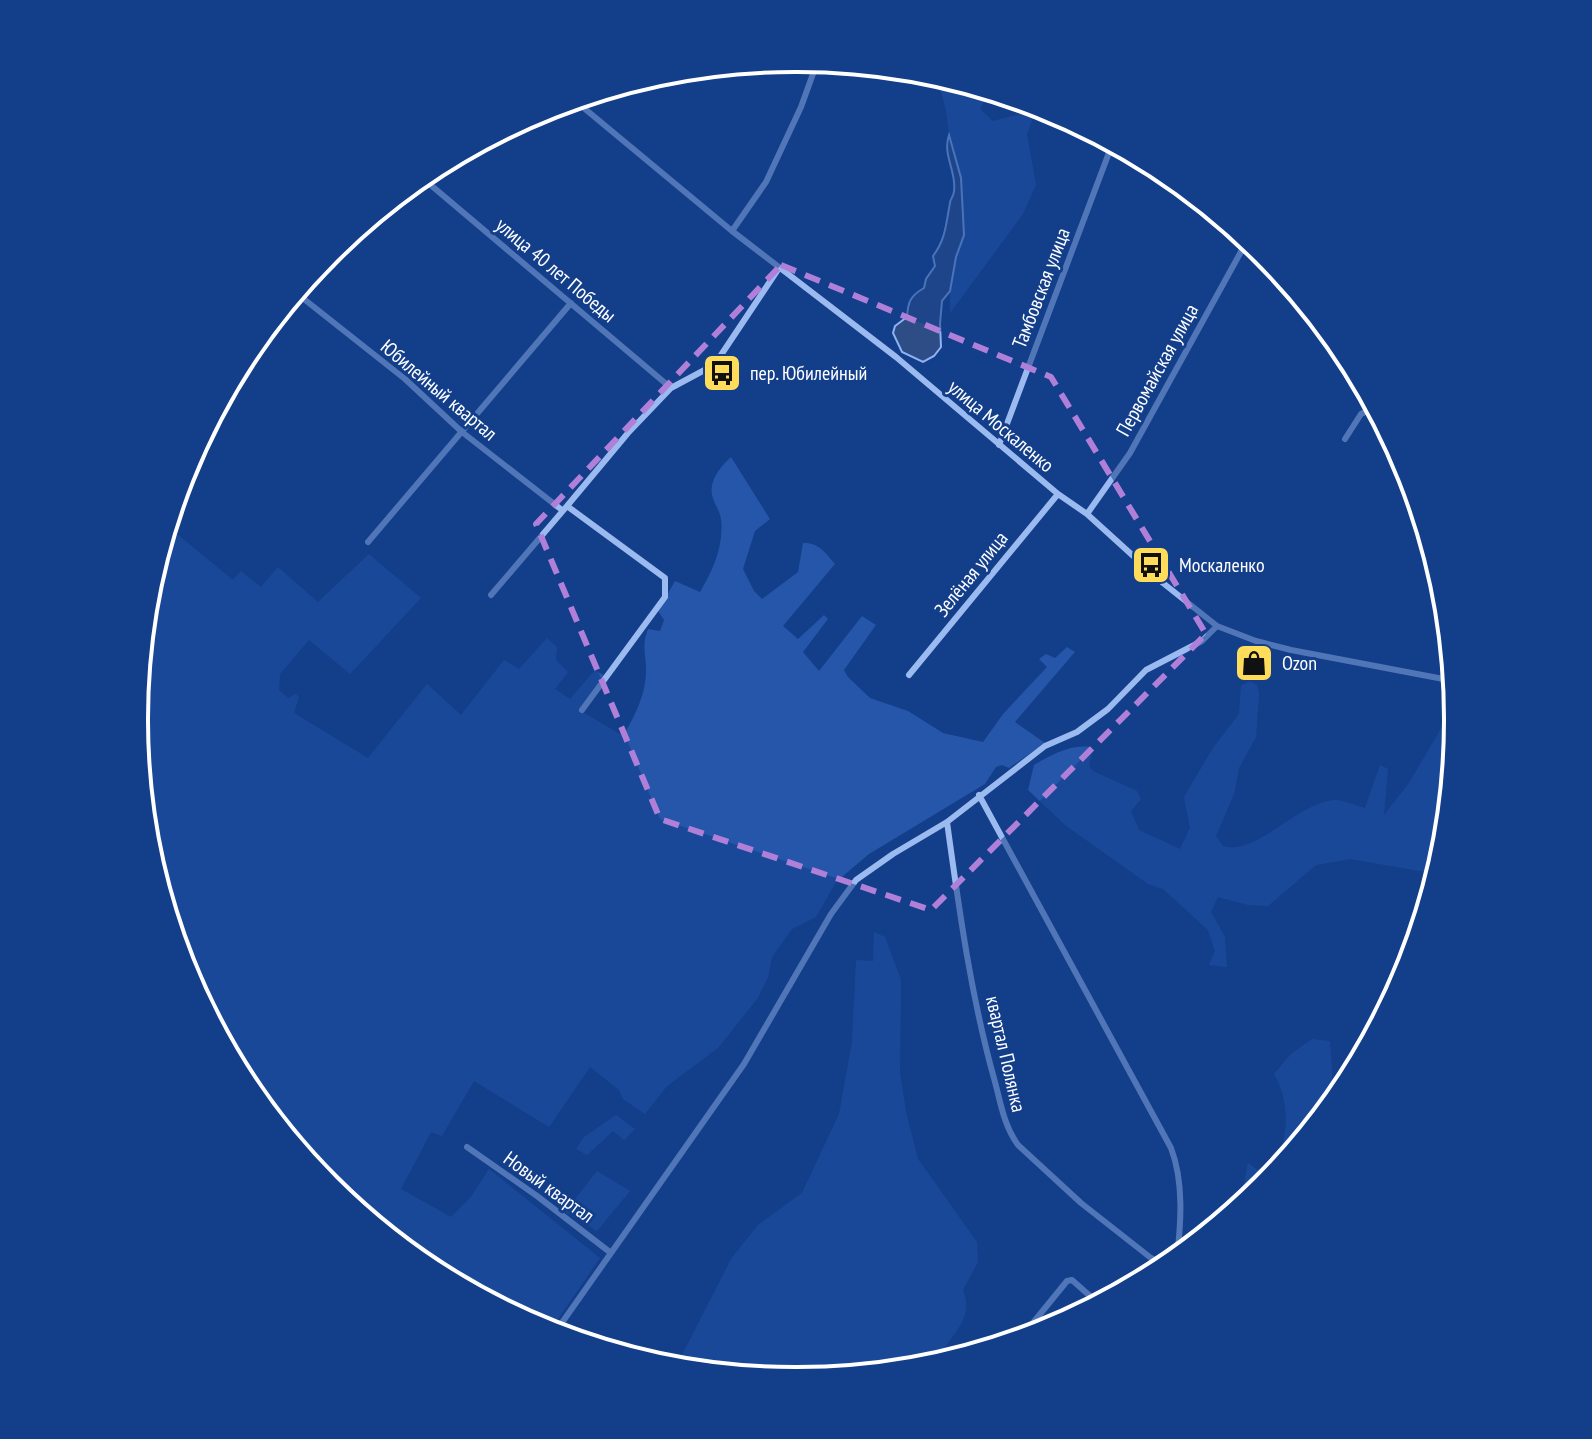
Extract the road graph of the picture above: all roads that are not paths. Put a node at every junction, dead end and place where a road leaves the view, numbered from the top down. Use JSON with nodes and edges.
{"nodes":[{"id":1,"x":814,"y":72,"type":"edge"},
{"id":2,"x":583,"y":108,"type":"edge"},
{"id":3,"x":1109,"y":153,"type":"edge"},
{"id":4,"x":431,"y":185,"type":"edge"},
{"id":5,"x":732,"y":231,"type":"junction"},
{"id":6,"x":1242,"y":250,"type":"edge"},
{"id":7,"x":779,"y":268,"type":"junction"},
{"id":8,"x":304,"y":299,"type":"edge"},
{"id":9,"x":571,"y":303,"type":"junction"},
{"id":10,"x":671,"y":388,"type":"junction"},
{"id":11,"x":1366,"y":412,"type":"edge"},
{"id":12,"x":462,"y":432,"type":"junction"},
{"id":13,"x":1345,"y":439,"type":"dead end"},
{"id":14,"x":999,"y":445,"type":"junction"},
{"id":15,"x":1058,"y":494,"type":"junction"},
{"id":16,"x":565,"y":508,"type":"junction"},
{"id":17,"x":1087,"y":514,"type":"junction"},
{"id":18,"x":368,"y":542,"type":"dead end"},
{"id":19,"x":491,"y":595,"type":"dead end"},
{"id":20,"x":1217,"y":626,"type":"junction"},
{"id":21,"x":909,"y":675,"type":"dead end"},
{"id":22,"x":1442,"y":679,"type":"edge"},
{"id":23,"x":582,"y":710,"type":"dead end"},
{"id":24,"x":979,"y":795,"type":"junction"},
{"id":25,"x":947,"y":822,"type":"junction"},
{"id":26,"x":467,"y":1147,"type":"dead end"},
{"id":27,"x":1179,"y":1241,"type":"edge"},
{"id":28,"x":611,"y":1253,"type":"junction"},
{"id":29,"x":1154,"y":1259,"type":"edge"},
{"id":30,"x":1091,"y":1296,"type":"edge"},
{"id":31,"x":1034,"y":1322,"type":"edge"},
{"id":32,"x":562,"y":1323,"type":"edge"}],
"edges":[{"from":1,"to":5,"type":"street"},
{"from":2,"to":5,"type":"street","name":"улица Москаленко"},
{"from":3,"to":14,"type":"street","name":"Тамбовская улица"},
{"from":4,"to":9,"type":"street","name":"улица 40 лет Победы"},
{"from":5,"to":7,"type":"street","name":"улица Москаленко"},
{"from":6,"to":17,"type":"street","name":"Первомайская улица"},
{"from":7,"to":10,"type":"street"},
{"from":7,"to":14,"type":"street","name":"улица Москаленко"},
{"from":8,"to":12,"type":"street","name":"Юбилейный квартал"},
{"from":9,"to":10,"type":"street","name":"улица 40 лет Победы"},
{"from":9,"to":12,"type":"street"},
{"from":10,"to":16,"type":"street"},
{"from":11,"to":13,"type":"street"},
{"from":12,"to":16,"type":"street","name":"Юбилейный квартал"},
{"from":12,"to":18,"type":"street"},
{"from":14,"to":15,"type":"street","name":"улица Москаленко"},
{"from":15,"to":17,"type":"street","name":"улица Москаленко"},
{"from":15,"to":21,"type":"street","name":"Зелёная улица"},
{"from":16,"to":19,"type":"street"},
{"from":16,"to":23,"type":"street","name":"Юбилейный квартал"},
{"from":17,"to":20,"type":"street","name":"улица Москаленко"},
{"from":20,"to":22,"type":"street","name":"улица Москаленко"},
{"from":20,"to":24,"type":"street"},
{"from":24,"to":25,"type":"street"},
{"from":24,"to":27,"type":"street"},
{"from":25,"to":28,"type":"street"},
{"from":25,"to":29,"type":"street","name":"квартал Полянка"},
{"from":26,"to":28,"type":"street","name":"Новый квартал"},
{"from":28,"to":32,"type":"street"},
{"from":30,"to":31,"type":"street"}]}
